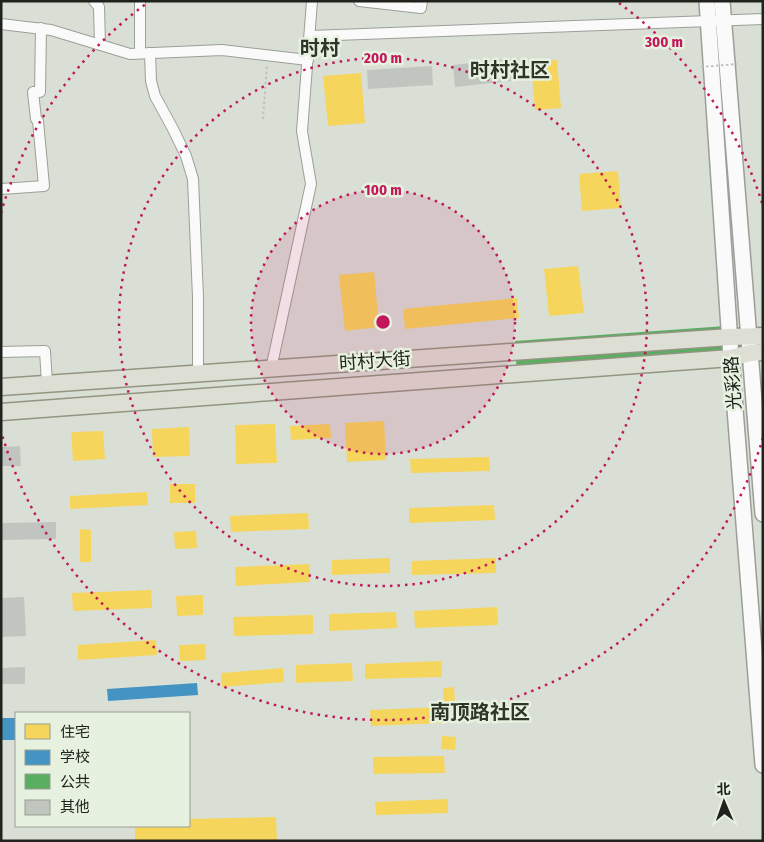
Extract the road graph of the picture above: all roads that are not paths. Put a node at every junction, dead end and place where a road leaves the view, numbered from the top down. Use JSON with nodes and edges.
{"nodes":[{"id":1,"x":94,"y":1,"type":"edge"},
{"id":2,"x":140,"y":1,"type":"edge"},
{"id":3,"x":312,"y":1,"type":"edge"},
{"id":4,"x":359,"y":1,"type":"edge"},
{"id":5,"x":422,"y":1,"type":"edge"},
{"id":6,"x":707,"y":1,"type":"edge"},
{"id":7,"x":722,"y":1,"type":"edge"},
{"id":8,"x":763,"y":20,"type":"edge"},
{"id":9,"x":716,"y":21,"type":"junction"},
{"id":10,"x":1,"y":24,"type":"edge"},
{"id":11,"x":41,"y":28,"type":"junction"},
{"id":12,"x":310,"y":36,"type":"junction"},
{"id":13,"x":100,"y":44,"type":"junction"},
{"id":14,"x":145,"y":53,"type":"junction"},
{"id":15,"x":308,"y":60,"type":"junction"},
{"id":16,"x":1,"y":189,"type":"edge"},
{"id":17,"x":730,"y":336,"type":"junction"},
{"id":18,"x":756,"y":336,"type":"edge"},
{"id":19,"x":1,"y":352,"type":"edge"},
{"id":20,"x":757,"y":352,"type":"edge"},
{"id":21,"x":731,"y":358,"type":"junction"},
{"id":22,"x":271,"y":368,"type":"junction"},
{"id":23,"x":198,"y":374,"type":"junction"},
{"id":24,"x":47,"y":384,"type":"junction"},
{"id":25,"x":1,"y":387,"type":"edge"},
{"id":26,"x":1,"y":412,"type":"edge"},
{"id":27,"x":763,"y":514,"type":"edge"},
{"id":28,"x":763,"y":766,"type":"edge"}],
"edges":[{"from":1,"to":13,"type":"street"},
{"from":2,"to":14,"type":"street"},
{"from":3,"to":12,"type":"street"},
{"from":4,"to":5,"type":"street"},
{"from":6,"to":9,"type":"main road","name":"光彩路"},
{"from":7,"to":9,"type":"main road","name":"光彩路"},
{"from":8,"to":9,"type":"street"},
{"from":9,"to":12,"type":"street"},
{"from":9,"to":17,"type":"main road","name":"光彩路"},
{"from":9,"to":18,"type":"main road","name":"光彩路"},
{"from":10,"to":11,"type":"street"},
{"from":11,"to":13,"type":"street"},
{"from":11,"to":16,"type":"street"},
{"from":12,"to":15,"type":"street"},
{"from":13,"to":14,"type":"street"},
{"from":14,"to":15,"type":"street"},
{"from":14,"to":23,"type":"street"},
{"from":15,"to":22,"type":"street"},
{"from":17,"to":18,"type":"main road","name":"时村大街"},
{"from":17,"to":21,"type":"main road","name":"光彩路"},
{"from":17,"to":22,"type":"main road","name":"时村大街"},
{"from":18,"to":20,"type":"main road","name":"光彩路"},
{"from":19,"to":24,"type":"street"},
{"from":20,"to":21,"type":"main road","name":"时村大街"},
{"from":20,"to":27,"type":"main road","name":"光彩路"},
{"from":21,"to":26,"type":"main road","name":"时村大街"},
{"from":21,"to":28,"type":"main road","name":"光彩路"},
{"from":22,"to":23,"type":"main road","name":"时村大街"},
{"from":23,"to":24,"type":"main road","name":"时村大街"},
{"from":24,"to":25,"type":"main road","name":"时村大街"}]}
